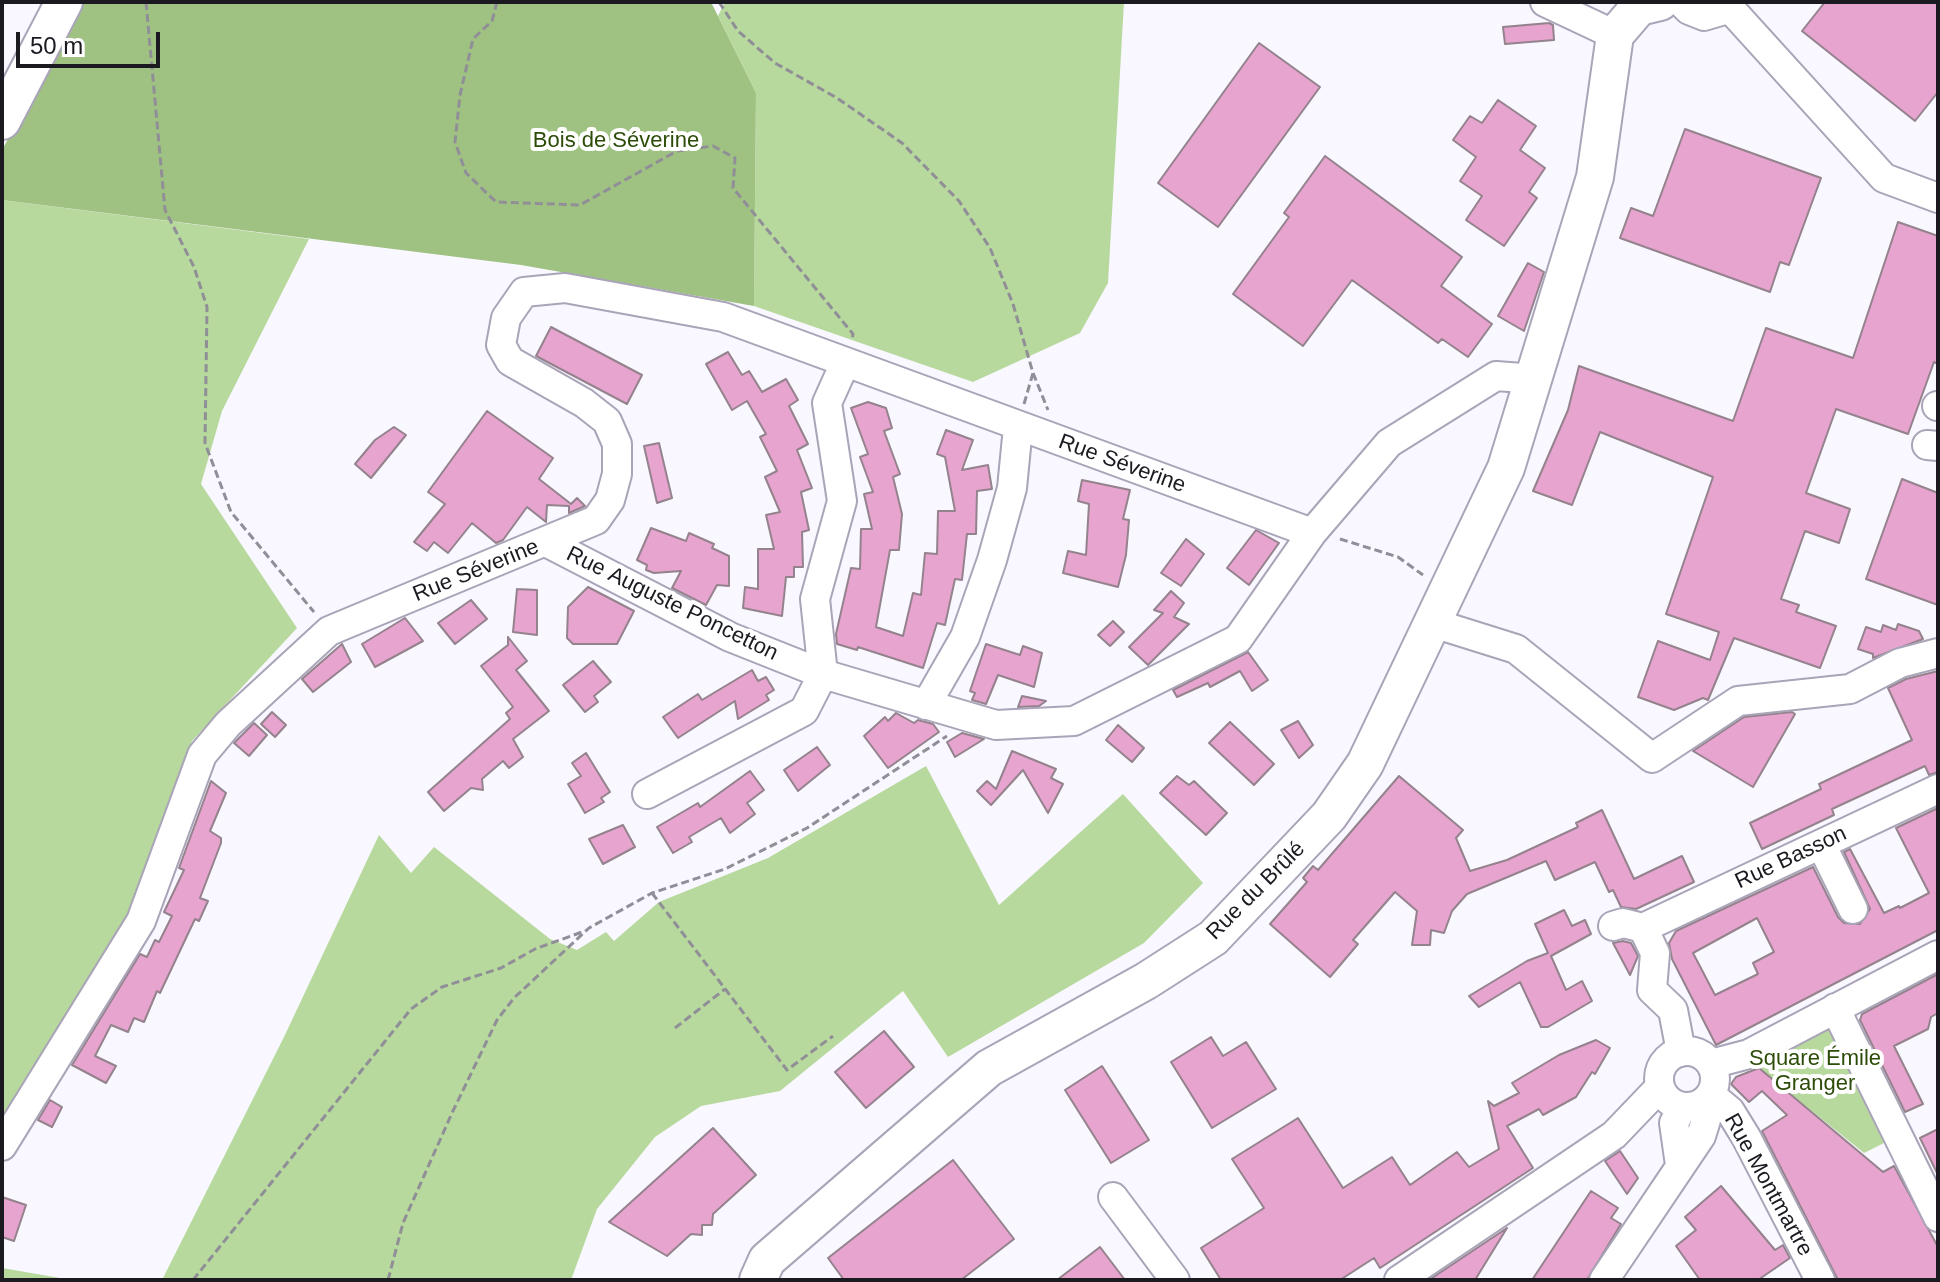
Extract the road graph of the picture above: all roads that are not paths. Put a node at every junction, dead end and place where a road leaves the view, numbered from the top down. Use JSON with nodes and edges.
{"nodes":[{"id":1,"x":39,"y":2,"type":"edge"},
{"id":2,"x":64,"y":2,"type":"edge"},
{"id":3,"x":1545,"y":2,"type":"edge"},
{"id":4,"x":1660,"y":2,"type":"edge"},
{"id":5,"x":1681,"y":2,"type":"edge"},
{"id":6,"x":1728,"y":4,"type":"edge"},
{"id":7,"x":1615,"y":35,"type":"junction"},
{"id":8,"x":8,"y":86,"type":"edge"},
{"id":9,"x":2,"y":121,"type":"edge"},
{"id":10,"x":1938,"y":198,"type":"edge"},
{"id":11,"x":845,"y":363,"type":"junction"},
{"id":12,"x":1536,"y":379,"type":"junction"},
{"id":13,"x":1018,"y":427,"type":"junction"},
{"id":14,"x":1321,"y":535,"type":"junction"},
{"id":15,"x":546,"y":542,"type":"junction"},
{"id":16,"x":1433,"y":623,"type":"junction"},
{"id":17,"x":1938,"y":653,"type":"edge"},
{"id":18,"x":823,"y":674,"type":"junction"},
{"id":19,"x":926,"y":705,"type":"junction"},
{"id":20,"x":1938,"y":789,"type":"edge"},
{"id":21,"x":647,"y":794,"type":"dead end"},
{"id":22,"x":1821,"y":844,"type":"junction"},
{"id":23,"x":1853,"y":909,"type":"dead end"},
{"id":24,"x":1613,"y":926,"type":"dead end"},
{"id":25,"x":1643,"y":928,"type":"junction"},
{"id":26,"x":1938,"y":955,"type":"edge"},
{"id":27,"x":1835,"y":1008,"type":"junction"},
{"id":28,"x":1681,"y":1052,"type":"junction"},
{"id":29,"x":1711,"y":1064,"type":"junction"},
{"id":30,"x":1686,"y":1100,"type":"junction"},
{"id":31,"x":1644,"y":1125,"type":"junction"},
{"id":32,"x":1614,"y":1135,"type":"junction"},
{"id":33,"x":1746,"y":1137,"type":"junction"},
{"id":34,"x":2,"y":1146,"type":"edge"},
{"id":35,"x":1686,"y":1146,"type":"junction"},
{"id":36,"x":1113,"y":1197,"type":"dead end"},
{"id":37,"x":1938,"y":1217,"type":"edge"},
{"id":38,"x":758,"y":1280,"type":"edge"},
{"id":39,"x":1175,"y":1280,"type":"edge"},
{"id":40,"x":1399,"y":1280,"type":"edge"},
{"id":41,"x":1604,"y":1280,"type":"edge"},
{"id":42,"x":1820,"y":1280,"type":"edge"}],
"edges":[{"from":1,"to":8,"type":"main road"},
{"from":2,"to":8,"type":"main road"},
{"from":3,"to":7,"type":"street"},
{"from":4,"to":7,"type":"main road"},
{"from":5,"to":6,"type":"street"},
{"from":6,"to":10,"type":"street"},
{"from":7,"to":12,"type":"main road"},
{"from":8,"to":9,"type":"main road"},
{"from":11,"to":13,"type":"street","name":"Rue Séverine"},
{"from":11,"to":15,"type":"street","name":"Rue Séverine"},
{"from":11,"to":18,"type":"street"},
{"from":12,"to":14,"type":"street","name":"Rue Auguste Poncetton"},
{"from":12,"to":16,"type":"main road","name":"Rue du Brûlé"},
{"from":13,"to":14,"type":"street","name":"Rue Séverine"},
{"from":13,"to":19,"type":"street"},
{"from":14,"to":19,"type":"street","name":"Rue Auguste Poncetton"},
{"from":15,"to":18,"type":"street","name":"Rue Auguste Poncetton"},
{"from":15,"to":34,"type":"street","name":"Rue Séverine"},
{"from":16,"to":17,"type":"street"},
{"from":16,"to":38,"type":"main road","name":"Rue du Brûlé"},
{"from":18,"to":19,"type":"street","name":"Rue Auguste Poncetton"},
{"from":18,"to":21,"type":"street"},
{"from":20,"to":22,"type":"street","name":"Rue Basson"},
{"from":22,"to":23,"type":"street"},
{"from":22,"to":25,"type":"street","name":"Rue Basson"},
{"from":24,"to":25,"type":"street"},
{"from":25,"to":28,"type":"street"},
{"from":26,"to":27,"type":"street"},
{"from":27,"to":29,"type":"street"},
{"from":27,"to":37,"type":"street"},
{"from":28,"to":29,"type":"street"},
{"from":28,"to":30,"type":"street"},
{"from":29,"to":30,"type":"street"},
{"from":30,"to":31,"type":"street"},
{"from":30,"to":32,"type":"street"},
{"from":30,"to":33,"type":"street","name":"Rue Montmartre"},
{"from":30,"to":35,"type":"street"},
{"from":31,"to":32,"type":"street"},
{"from":31,"to":35,"type":"street"},
{"from":32,"to":40,"type":"street"},
{"from":33,"to":35,"type":"street"},
{"from":33,"to":42,"type":"street","name":"Rue Montmartre"},
{"from":35,"to":41,"type":"street"},
{"from":36,"to":39,"type":"street"}]}
